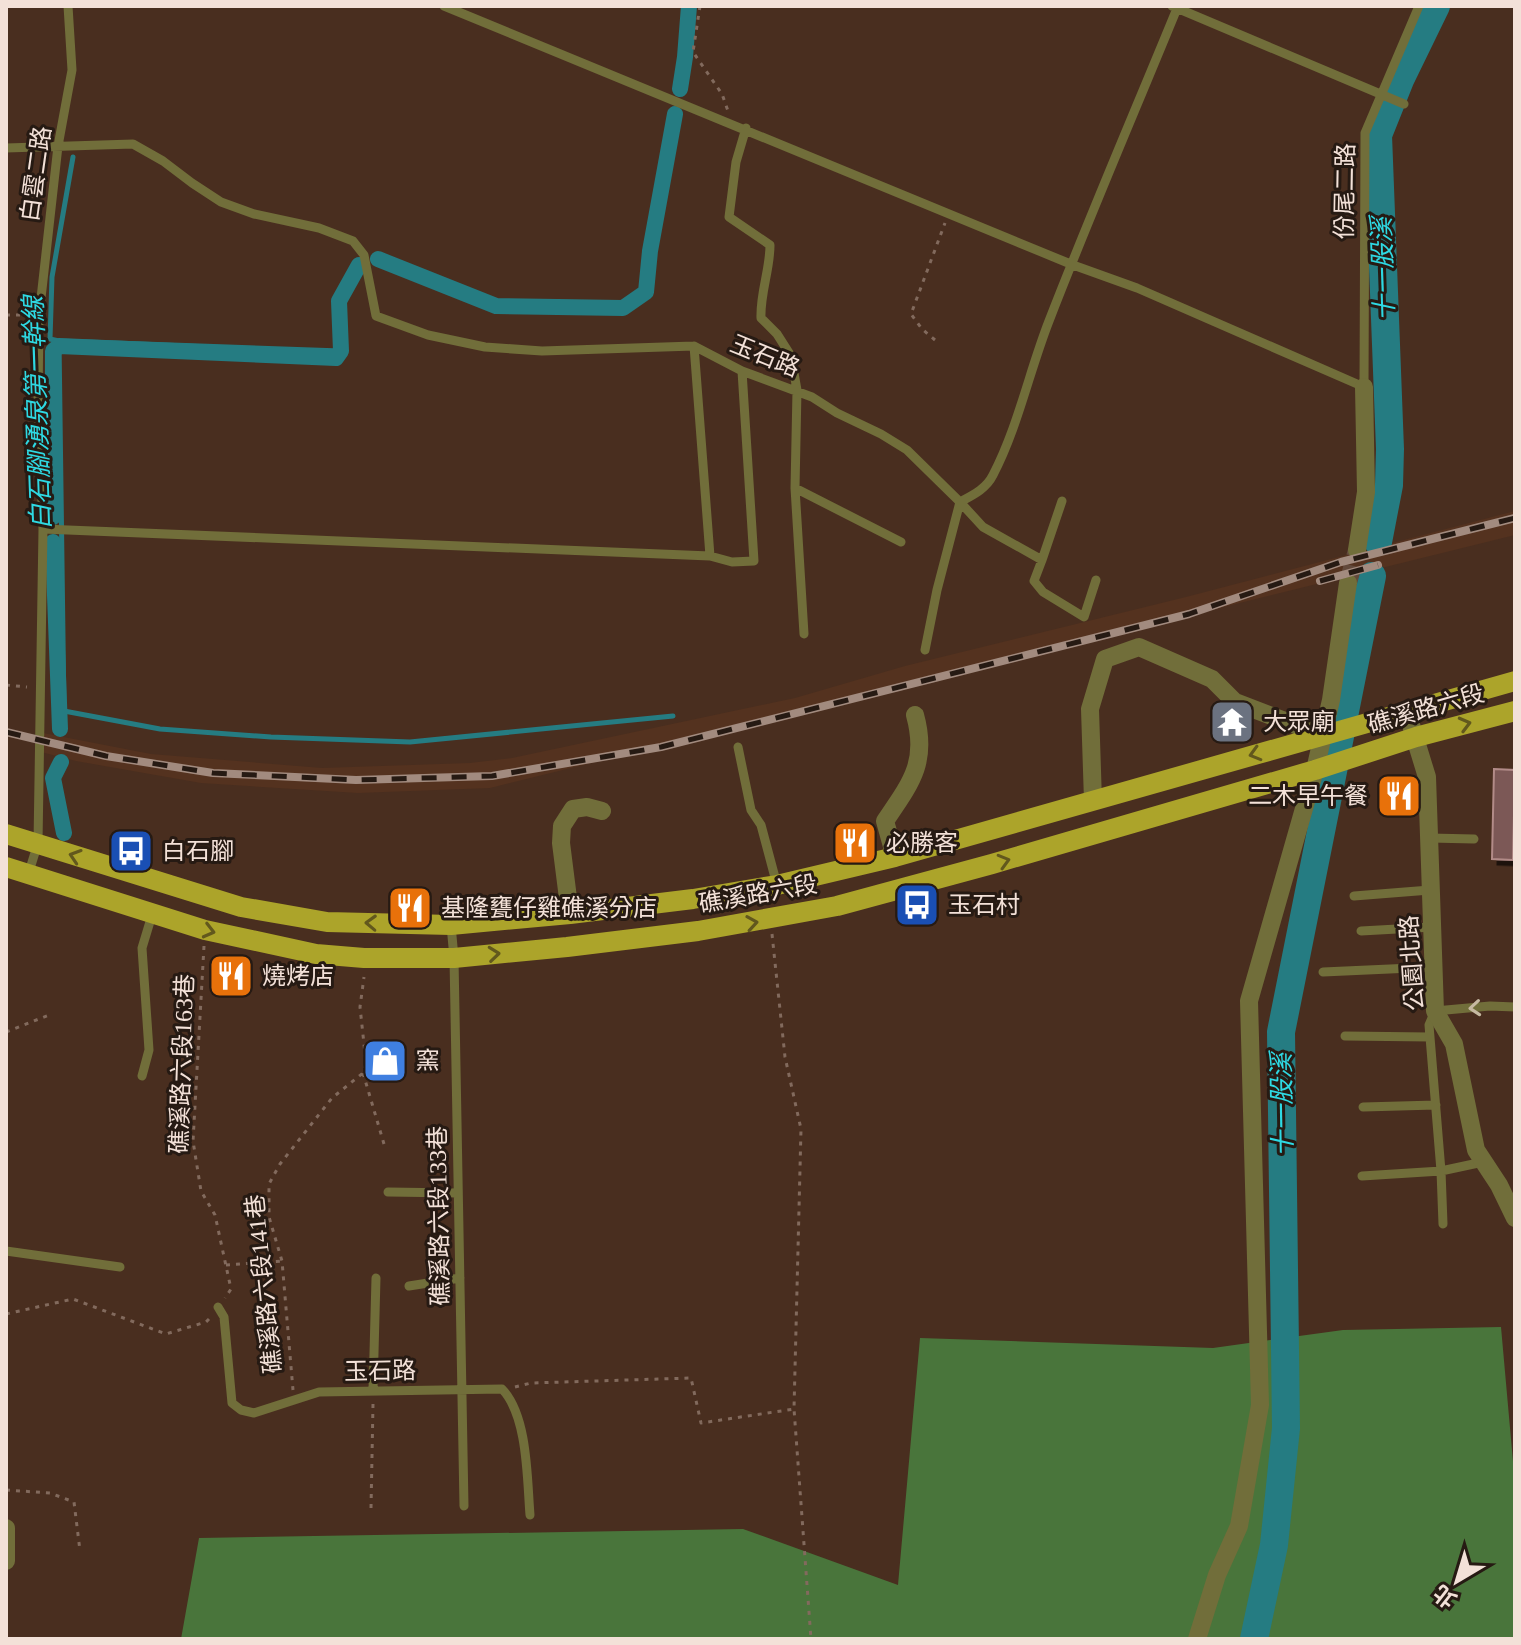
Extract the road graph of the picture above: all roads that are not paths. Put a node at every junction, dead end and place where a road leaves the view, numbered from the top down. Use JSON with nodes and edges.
{"nodes":[{"id":1,"x":68,"y":6,"type":"edge"},
{"id":2,"x":444,"y":6,"type":"edge"},
{"id":3,"x":1419,"y":6,"type":"edge"},
{"id":4,"x":1176,"y":7,"type":"edge"},
{"id":5,"x":1381,"y":94,"type":"junction"},
{"id":6,"x":1404,"y":104,"type":"dead end"},
{"id":7,"x":746,"y":128,"type":"junction"},
{"id":8,"x":58,"y":146,"type":"junction"},
{"id":9,"x":6,"y":148,"type":"edge"},
{"id":10,"x":1073,"y":265,"type":"junction"},
{"id":11,"x":694,"y":346,"type":"junction"},
{"id":12,"x":742,"y":371,"type":"junction"},
{"id":13,"x":1364,"y":387,"type":"junction"},
{"id":14,"x":797,"y":390,"type":"junction"},
{"id":15,"x":795,"y":488,"type":"junction"},
{"id":16,"x":1062,"y":501,"type":"dead end"},
{"id":17,"x":960,"y":502,"type":"junction"},
{"id":18,"x":43,"y":529,"type":"junction"},
{"id":19,"x":901,"y":542,"type":"dead end"},
{"id":20,"x":1357,"y":550,"type":"tunnel mouth"},
{"id":21,"x":710,"y":556,"type":"junction"},
{"id":22,"x":1042,"y":560,"type":"junction"},
{"id":23,"x":1096,"y":580,"type":"dead end"},
{"id":24,"x":1348,"y":583,"type":"tunnel mouth"},
{"id":25,"x":804,"y":634,"type":"dead end"},
{"id":26,"x":925,"y":650,"type":"dead end"},
{"id":27,"x":1515,"y":681,"type":"edge"},
{"id":28,"x":1515,"y":711,"type":"edge"},
{"id":29,"x":1407,"y":712,"type":"junction"},
{"id":30,"x":915,"y":715,"type":"dead end"},
{"id":31,"x":1326,"y":734,"type":"junction"},
{"id":32,"x":1416,"y":737,"type":"junction"},
{"id":33,"x":738,"y":747,"type":"dead end"},
{"id":34,"x":1318,"y":769,"type":"junction"},
{"id":35,"x":1093,"y":801,"type":"junction"},
{"id":36,"x":602,"y":811,"type":"dead end"},
{"id":37,"x":6,"y":834,"type":"edge"},
{"id":38,"x":1430,"y":838,"type":"junction"},
{"id":39,"x":1474,"y":839,"type":"dead end"},
{"id":40,"x":38,"y":843,"type":"junction"},
{"id":41,"x":895,"y":857,"type":"junction"},
{"id":42,"x":6,"y":867,"type":"edge"},
{"id":43,"x":28,"y":875,"type":"junction"},
{"id":44,"x":777,"y":885,"type":"junction"},
{"id":45,"x":1432,"y":889,"type":"junction"},
{"id":46,"x":1354,"y":896,"type":"dead end"},
{"id":47,"x":143,"y":912,"type":"junction"},
{"id":48,"x":570,"y":914,"type":"junction"},
{"id":49,"x":451,"y":925,"type":"junction"},
{"id":50,"x":1433,"y":927,"type":"junction"},
{"id":51,"x":1361,"y":931,"type":"dead end"},
{"id":52,"x":454,"y":958,"type":"junction"},
{"id":53,"x":1434,"y":967,"type":"junction"},
{"id":54,"x":1323,"y":972,"type":"dead end"},
{"id":55,"x":1515,"y":1007,"type":"edge"},
{"id":56,"x":1435,"y":1011,"type":"junction"},
{"id":57,"x":1345,"y":1036,"type":"dead end"},
{"id":58,"x":1430,"y":1037,"type":"junction"},
{"id":59,"x":142,"y":1076,"type":"dead end"},
{"id":60,"x":1436,"y":1105,"type":"junction"},
{"id":61,"x":1363,"y":1107,"type":"dead end"},
{"id":62,"x":1483,"y":1162,"type":"junction"},
{"id":63,"x":1441,"y":1171,"type":"junction"},
{"id":64,"x":1362,"y":1176,"type":"dead end"},
{"id":65,"x":388,"y":1192,"type":"dead end"},
{"id":66,"x":458,"y":1193,"type":"junction"},
{"id":67,"x":1515,"y":1218,"type":"edge"},
{"id":68,"x":1443,"y":1224,"type":"dead end"},
{"id":69,"x":6,"y":1251,"type":"edge"},
{"id":70,"x":120,"y":1267,"type":"dead end"},
{"id":71,"x":376,"y":1278,"type":"dead end"},
{"id":72,"x":460,"y":1278,"type":"junction"},
{"id":73,"x":409,"y":1286,"type":"dead end"},
{"id":74,"x":218,"y":1307,"type":"road end"},
{"id":75,"x":373,"y":1390,"type":"junction"},
{"id":76,"x":463,"y":1391,"type":"junction"},
{"id":77,"x":464,"y":1506,"type":"dead end"},
{"id":78,"x":530,"y":1515,"type":"dead end"},
{"id":79,"x":6,"y":1528,"type":"edge"},
{"id":80,"x":6,"y":1561,"type":"edge"},
{"id":81,"x":1197,"y":1639,"type":"edge"}],
"edges":[{"from":1,"to":8,"type":"lane","name":"白雲二路"},
{"from":2,"to":7,"type":"lane"},
{"from":3,"to":5,"type":"lane","name":"份尾二路"},
{"from":4,"to":5,"type":"lane"},
{"from":4,"to":10,"type":"lane"},
{"from":5,"to":6,"type":"lane"},
{"from":5,"to":13,"type":"lane","name":"份尾二路"},
{"from":7,"to":10,"type":"lane"},
{"from":7,"to":14,"type":"lane"},
{"from":8,"to":9,"type":"lane"},
{"from":8,"to":11,"type":"lane","name":"玉石路"},
{"from":8,"to":18,"type":"lane","name":"白雲二路"},
{"from":10,"to":13,"type":"lane"},
{"from":10,"to":17,"type":"lane"},
{"from":11,"to":12,"type":"lane","name":"玉石路"},
{"from":11,"to":21,"type":"lane"},
{"from":12,"to":14,"type":"lane","name":"玉石路"},
{"from":12,"to":21,"type":"lane"},
{"from":13,"to":20,"type":"street"},
{"from":14,"to":15,"type":"lane"},
{"from":14,"to":17,"type":"lane","name":"玉石路"},
{"from":15,"to":19,"type":"lane"},
{"from":15,"to":25,"type":"lane"},
{"from":16,"to":22,"type":"lane"},
{"from":17,"to":22,"type":"lane","name":"玉石路"},
{"from":17,"to":26,"type":"lane"},
{"from":18,"to":21,"type":"lane"},
{"from":18,"to":40,"type":"lane","name":"白雲二路"},
{"from":22,"to":23,"type":"lane"},
{"from":24,"to":31,"type":"street"},
{"from":27,"to":29,"type":"main road","name":"礁溪路六段"},
{"from":32,"to":28,"type":"main road","name":"礁溪路六段","one_way":true},
{"from":29,"to":31,"type":"main road","name":"礁溪路六段"},
{"from":29,"to":32,"type":"street","name":"公園北路"},
{"from":30,"to":41,"type":"street"},
{"from":31,"to":34,"type":"street"},
{"from":31,"to":35,"type":"main road","name":"礁溪路六段","one_way":true},
{"from":31,"to":35,"type":"street"},
{"from":32,"to":34,"type":"main road","name":"礁溪路六段"},
{"from":32,"to":38,"type":"street","name":"公園北路"},
{"from":33,"to":44,"type":"lane"},
{"from":52,"to":34,"type":"main road","name":"礁溪路六段","one_way":true},
{"from":34,"to":81,"type":"street"},
{"from":35,"to":41,"type":"main road","name":"礁溪路六段"},
{"from":36,"to":48,"type":"street"},
{"from":37,"to":40,"type":"main road","name":"礁溪路六段"},
{"from":38,"to":39,"type":"lane"},
{"from":38,"to":45,"type":"street","name":"公園北路"},
{"from":40,"to":43,"type":"lane","name":"白雲二路"},
{"from":49,"to":40,"type":"main road","name":"礁溪路六段","one_way":true},
{"from":41,"to":44,"type":"main road","name":"礁溪路六段"},
{"from":42,"to":43,"type":"main road","name":"礁溪路六段"},
{"from":43,"to":47,"type":"main road","name":"礁溪路六段"},
{"from":44,"to":48,"type":"main road","name":"礁溪路六段"},
{"from":45,"to":46,"type":"lane"},
{"from":45,"to":50,"type":"street","name":"公園北路"},
{"from":47,"to":52,"type":"main road","name":"礁溪路六段","one_way":true},
{"from":47,"to":59,"type":"lane"},
{"from":48,"to":49,"type":"main road","name":"礁溪路六段"},
{"from":49,"to":52,"type":"lane","name":"礁溪路六段133巷"},
{"from":50,"to":51,"type":"lane"},
{"from":50,"to":53,"type":"street","name":"公園北路"},
{"from":52,"to":66,"type":"lane","name":"礁溪路六段133巷"},
{"from":53,"to":54,"type":"lane"},
{"from":53,"to":56,"type":"street","name":"公園北路"},
{"from":55,"to":56,"type":"lane","one_way":true},
{"from":56,"to":58,"type":"lane"},
{"from":56,"to":62,"type":"street","name":"公園北路"},
{"from":57,"to":58,"type":"lane"},
{"from":58,"to":60,"type":"lane"},
{"from":60,"to":61,"type":"lane"},
{"from":60,"to":63,"type":"lane"},
{"from":62,"to":63,"type":"lane"},
{"from":62,"to":67,"type":"street","name":"公園北路"},
{"from":63,"to":64,"type":"lane"},
{"from":63,"to":68,"type":"lane"},
{"from":65,"to":66,"type":"lane"},
{"from":66,"to":72,"type":"lane","name":"礁溪路六段133巷"},
{"from":69,"to":70,"type":"lane"},
{"from":71,"to":75,"type":"lane"},
{"from":72,"to":73,"type":"lane"},
{"from":72,"to":76,"type":"lane","name":"礁溪路六段133巷"},
{"from":74,"to":75,"type":"lane","name":"玉石路"},
{"from":75,"to":76,"type":"lane","name":"玉石路"},
{"from":76,"to":77,"type":"lane","name":"礁溪路六段133巷"},
{"from":76,"to":78,"type":"lane","name":"玉石路"},
{"from":79,"to":80,"type":"street"}]}
